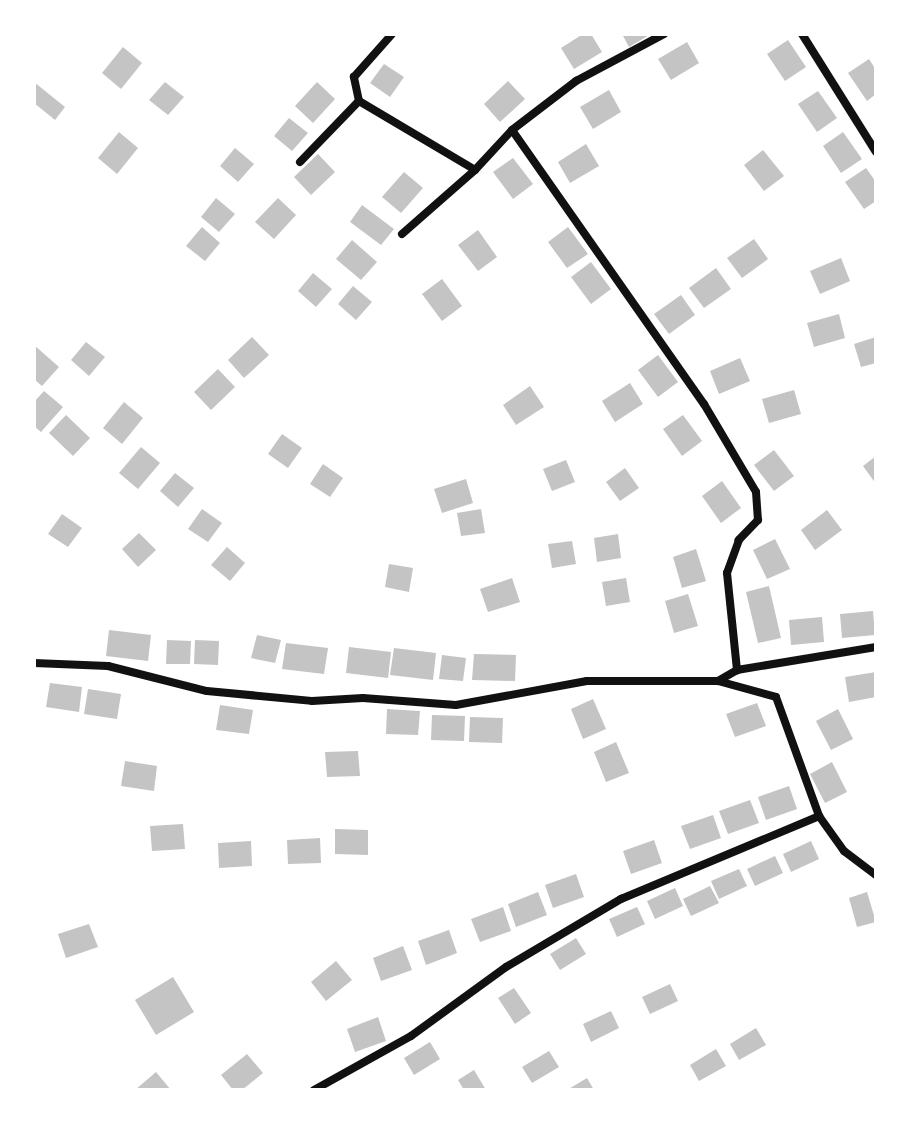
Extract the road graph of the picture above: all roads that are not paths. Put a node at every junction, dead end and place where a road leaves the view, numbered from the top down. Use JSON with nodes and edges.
{"nodes":[{"id":1,"x":392,"y":34,"type":"edge"},
{"id":2,"x":664,"y":34,"type":"edge"},
{"id":3,"x":802,"y":34,"type":"edge"},
{"id":4,"x":359,"y":101,"type":"junction"},
{"id":5,"x":512,"y":130,"type":"junction"},
{"id":6,"x":876,"y":152,"type":"edge"},
{"id":7,"x":300,"y":162,"type":"dead end"},
{"id":8,"x":475,"y":170,"type":"junction"},
{"id":9,"x":402,"y":234,"type":"dead end"},
{"id":10,"x":876,"y":647,"type":"edge"},
{"id":11,"x":34,"y":663,"type":"edge"},
{"id":12,"x":737,"y":670,"type":"junction"},
{"id":13,"x":718,"y":681,"type":"junction"},
{"id":14,"x":819,"y":816,"type":"junction"},
{"id":15,"x":876,"y":875,"type":"edge"},
{"id":16,"x":314,"y":1090,"type":"edge"}],
"edges":[{"from":1,"to":4,"type":"street"},
{"from":2,"to":5,"type":"street"},
{"from":3,"to":6,"type":"street"},
{"from":4,"to":7,"type":"street"},
{"from":4,"to":8,"type":"street"},
{"from":5,"to":8,"type":"street"},
{"from":5,"to":12,"type":"street"},
{"from":8,"to":9,"type":"street"},
{"from":10,"to":12,"type":"street"},
{"from":11,"to":13,"type":"street"},
{"from":12,"to":13,"type":"street"},
{"from":13,"to":14,"type":"street"},
{"from":14,"to":15,"type":"street"},
{"from":14,"to":16,"type":"street"}]}
